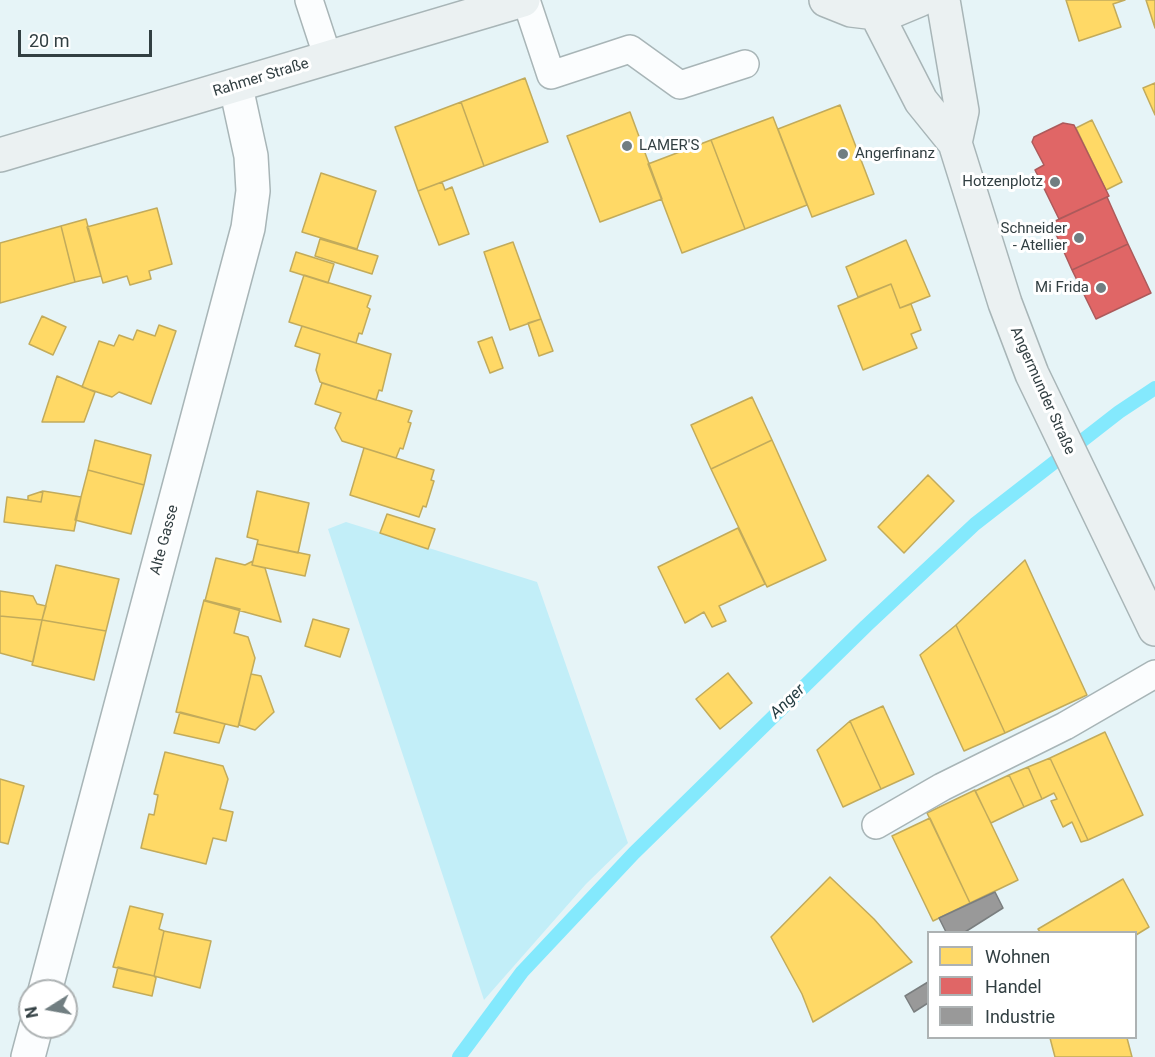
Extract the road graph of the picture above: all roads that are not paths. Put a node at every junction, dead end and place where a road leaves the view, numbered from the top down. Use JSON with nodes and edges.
{"nodes":[{"id":1,"x":309,"y":0,"type":"edge"},
{"id":2,"x":524,"y":0,"type":"edge"},
{"id":3,"x":826,"y":0,"type":"edge"},
{"id":4,"x":919,"y":0,"type":"edge"},
{"id":5,"x":943,"y":0,"type":"edge"},
{"id":6,"x":483,"y":5,"type":"edge"},
{"id":7,"x":876,"y":13,"type":"junction"},
{"id":8,"x":328,"y":58,"type":"junction"},
{"id":9,"x":745,"y":64,"type":"dead end"},
{"id":10,"x":236,"y":87,"type":"junction"},
{"id":11,"x":955,"y":143,"type":"junction"},
{"id":12,"x":0,"y":155,"type":"edge"},
{"id":13,"x":1155,"y":629,"type":"edge"},
{"id":14,"x":1155,"y":674,"type":"edge"},
{"id":15,"x":876,"y":825,"type":"dead end"},
{"id":16,"x":48,"y":979,"type":"edge"},
{"id":17,"x":33,"y":1039,"type":"edge"},
{"id":18,"x":28,"y":1057,"type":"edge"}],
"edges":[{"from":1,"to":8,"type":"lane"},
{"from":2,"to":6,"type":"main road","name":"Rahmer Straße"},
{"from":2,"to":9,"type":"lane"},
{"from":3,"to":7,"type":"main road"},
{"from":4,"to":7,"type":"main road"},
{"from":5,"to":11,"type":"main road","name":"Angermunder Straße"},
{"from":6,"to":8,"type":"main road","name":"Rahmer Straße"},
{"from":7,"to":11,"type":"main road","name":"Angermunder Straße"},
{"from":8,"to":10,"type":"main road","name":"Rahmer Straße"},
{"from":10,"to":12,"type":"main road","name":"Rahmer Straße"},
{"from":10,"to":16,"type":"street","name":"Alte Gasse"},
{"from":11,"to":13,"type":"main road","name":"Angermunder Straße"},
{"from":14,"to":15,"type":"lane"},
{"from":17,"to":18,"type":"street"}]}
